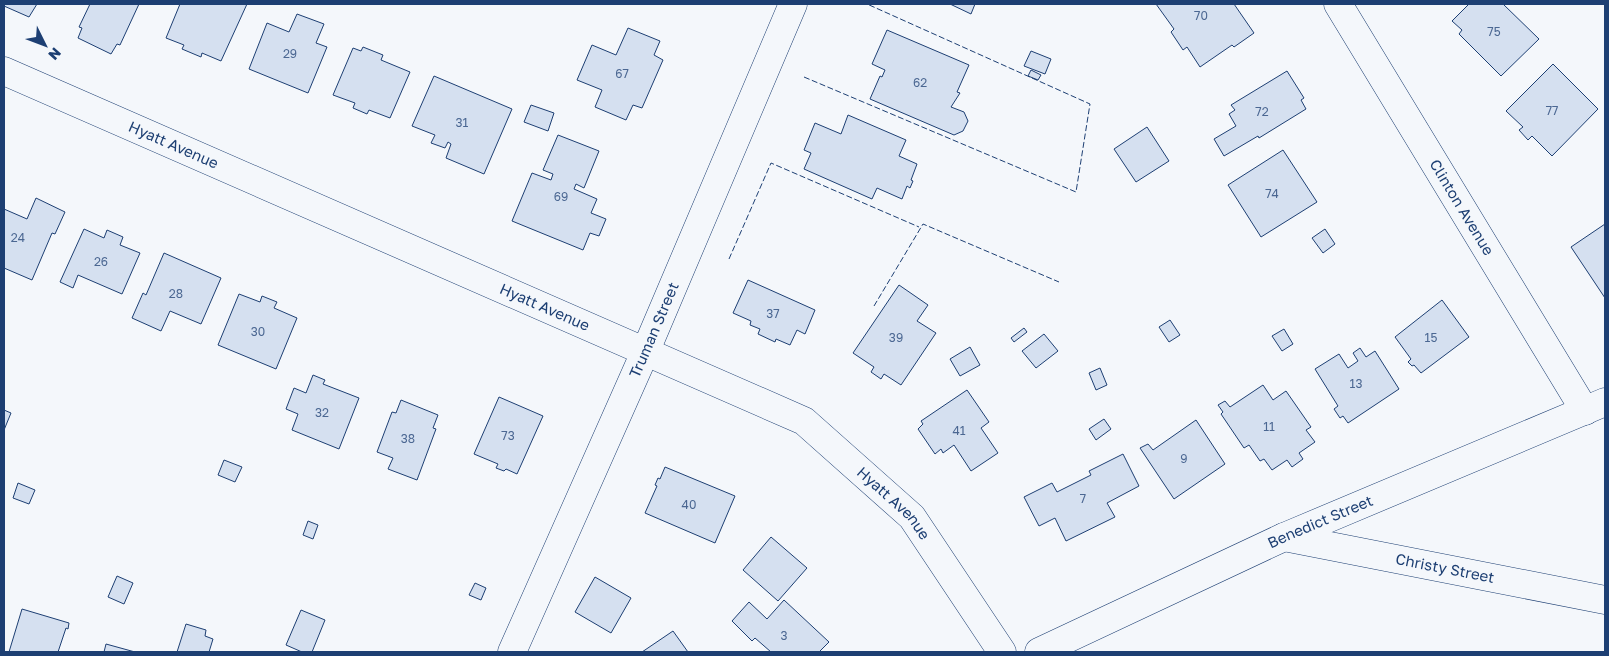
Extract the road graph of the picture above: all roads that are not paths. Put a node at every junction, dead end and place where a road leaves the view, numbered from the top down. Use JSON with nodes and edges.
{"nodes":[{"id":1,"x":793,"y":4,"type":"edge"},
{"id":2,"x":1338,"y":4,"type":"edge"},
{"id":3,"x":4,"y":71,"type":"edge"},
{"id":4,"x":646,"y":350,"type":"junction"},
{"id":5,"x":1595,"y":406,"type":"edge"},
{"id":6,"x":1284,"y":537,"type":"junction"},
{"id":7,"x":1605,"y":600,"type":"edge"},
{"id":8,"x":512,"y":652,"type":"edge"},
{"id":9,"x":1002,"y":652,"type":"edge"},
{"id":10,"x":1039,"y":652,"type":"edge"}],
"edges":[{"from":1,"to":4,"type":"street","name":"Truman Street"},
{"from":2,"to":5,"type":"street","name":"Clinton Avenue"},
{"from":3,"to":4,"type":"street","name":"Hyatt Avenue"},
{"from":4,"to":8,"type":"street","name":"Truman Street"},
{"from":4,"to":9,"type":"street","name":"Hyatt Avenue"},
{"from":5,"to":6,"type":"street","name":"Benedict Street"},
{"from":6,"to":7,"type":"street","name":"Christy Street"},
{"from":6,"to":10,"type":"street","name":"Benedict Street"}]}
